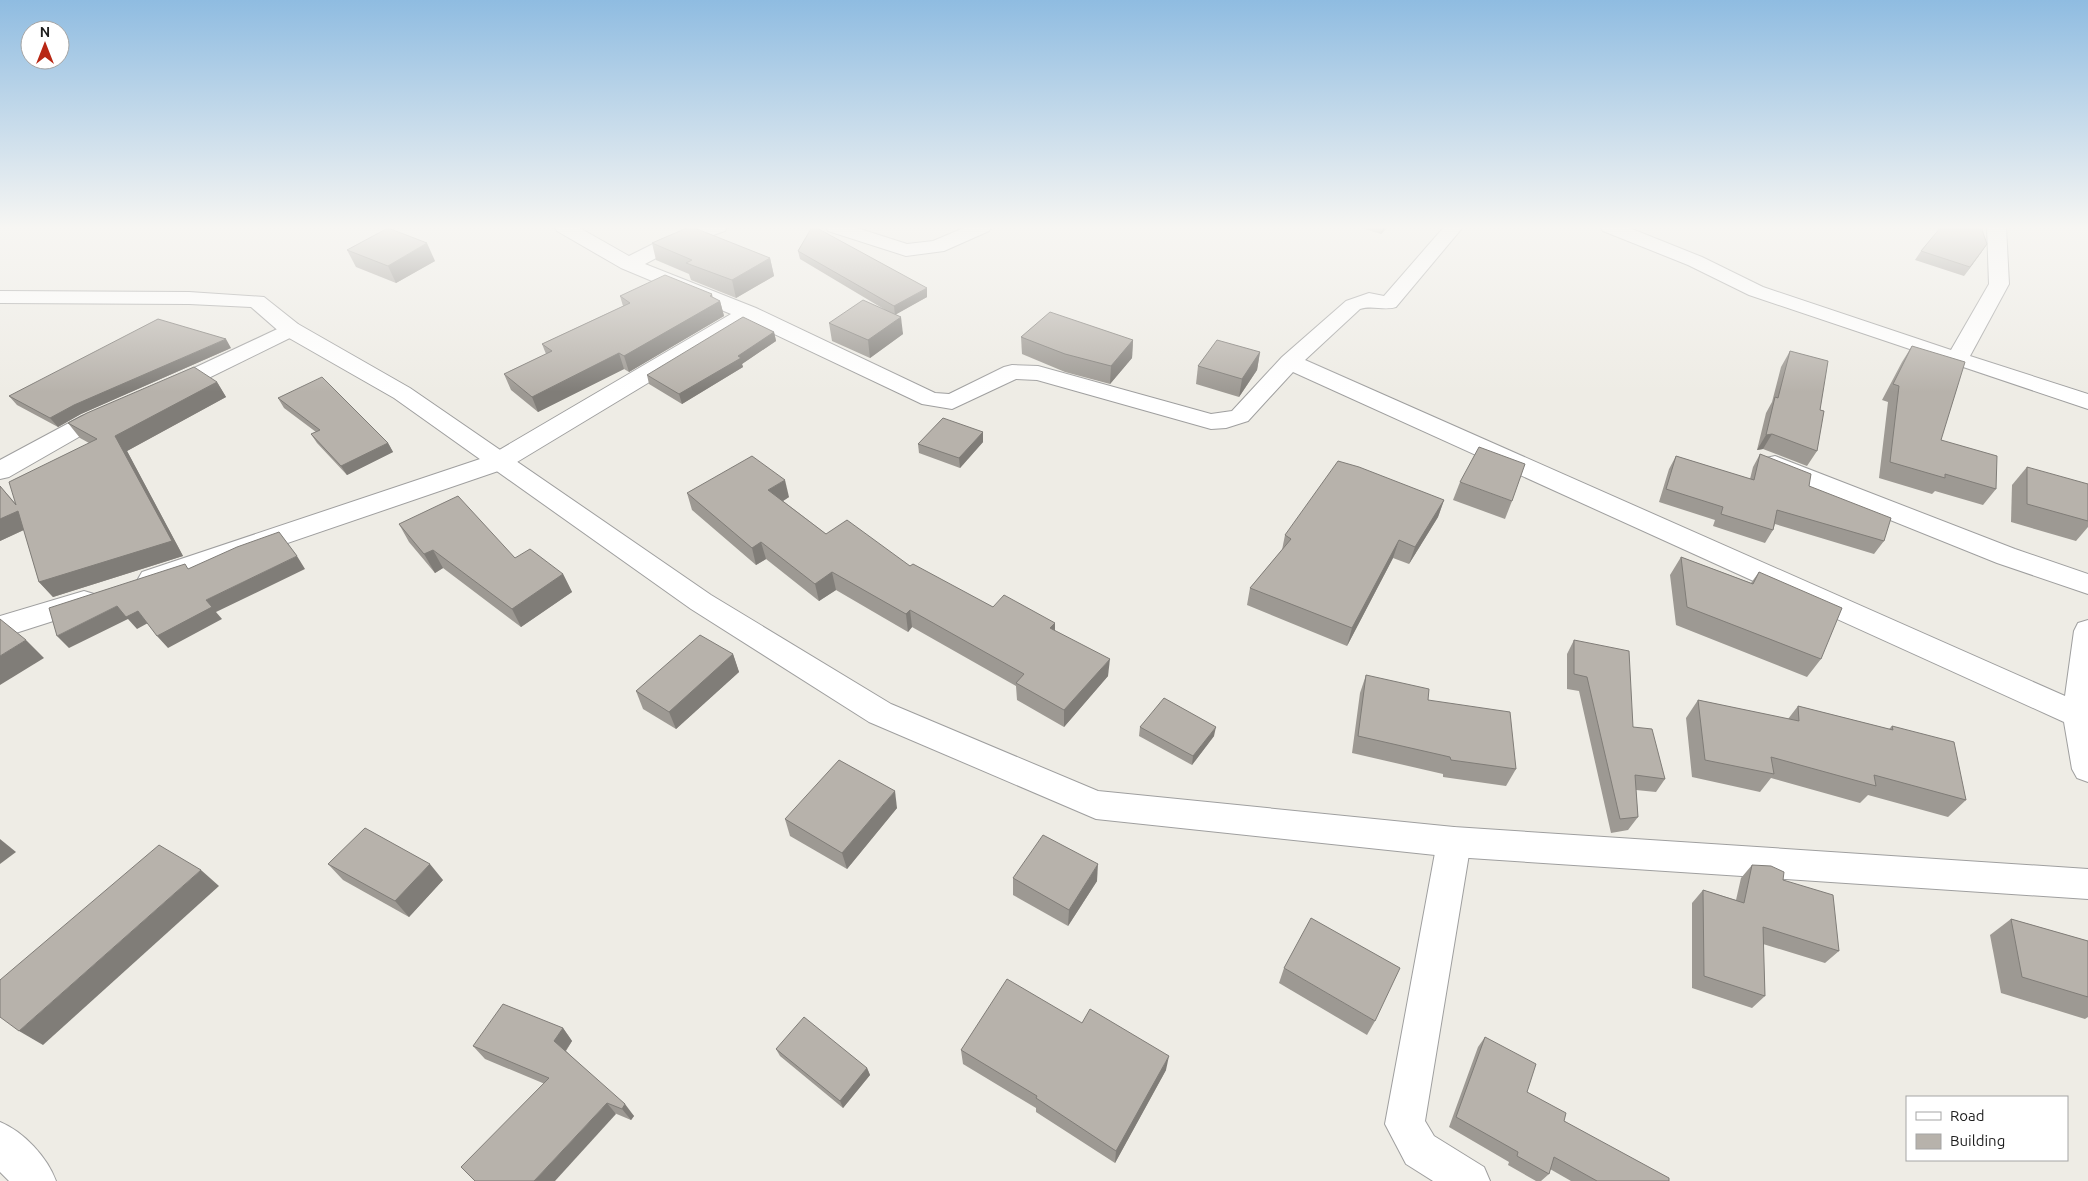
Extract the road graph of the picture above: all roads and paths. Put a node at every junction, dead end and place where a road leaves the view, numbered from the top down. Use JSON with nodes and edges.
{"nodes":[{"id":1,"x":673,"y":282,"type":"edge"},
{"id":2,"x":1406,"y":282,"type":"edge"},
{"id":3,"x":1738,"y":282,"type":"edge"},
{"id":4,"x":1999,"y":282,"type":"edge"},
{"id":5,"x":0,"y":297,"type":"edge"},
{"id":6,"x":748,"y":312,"type":"junction"},
{"id":7,"x":290,"y":329,"type":"junction"},
{"id":8,"x":1957,"y":359,"type":"junction"},
{"id":9,"x":1290,"y":362,"type":"junction"},
{"id":10,"x":150,"y":396,"type":"edge"},
{"id":11,"x":2088,"y":402,"type":"edge"},
{"id":12,"x":124,"y":407,"type":"edge"},
{"id":13,"x":1762,"y":459,"type":"edge"},
{"id":14,"x":498,"y":462,"type":"junction"},
{"id":15,"x":0,"y":471,"type":"edge"},
{"id":16,"x":2088,"y":584,"type":"edge"},
{"id":17,"x":0,"y":627,"type":"edge"},
{"id":18,"x":2088,"y":631,"type":"edge"},
{"id":19,"x":2083,"y":717,"type":"edge"},
{"id":20,"x":2088,"y":770,"type":"edge"},
{"id":21,"x":1454,"y":842,"type":"junction"},
{"id":22,"x":2088,"y":884,"type":"edge"},
{"id":23,"x":0,"y":1142,"type":"edge"},
{"id":24,"x":36,"y":1181,"type":"edge"},
{"id":25,"x":1470,"y":1181,"type":"edge"}],
"edges":[{"from":1,"to":6,"type":"street"},
{"from":2,"to":9,"type":"street"},
{"from":3,"to":8,"type":"street"},
{"from":4,"to":8,"type":"street"},
{"from":5,"to":7,"type":"street"},
{"from":6,"to":9,"type":"street"},
{"from":6,"to":14,"type":"street"},
{"from":7,"to":10,"type":"street"},
{"from":7,"to":14,"type":"street"},
{"from":8,"to":11,"type":"street"},
{"from":9,"to":19,"type":"street"},
{"from":12,"to":15,"type":"street"},
{"from":13,"to":16,"type":"street"},
{"from":14,"to":17,"type":"street"},
{"from":14,"to":21,"type":"street"},
{"from":18,"to":19,"type":"street"},
{"from":19,"to":20,"type":"street"},
{"from":21,"to":22,"type":"street"},
{"from":21,"to":25,"type":"street"},
{"from":23,"to":24,"type":"street"}]}
